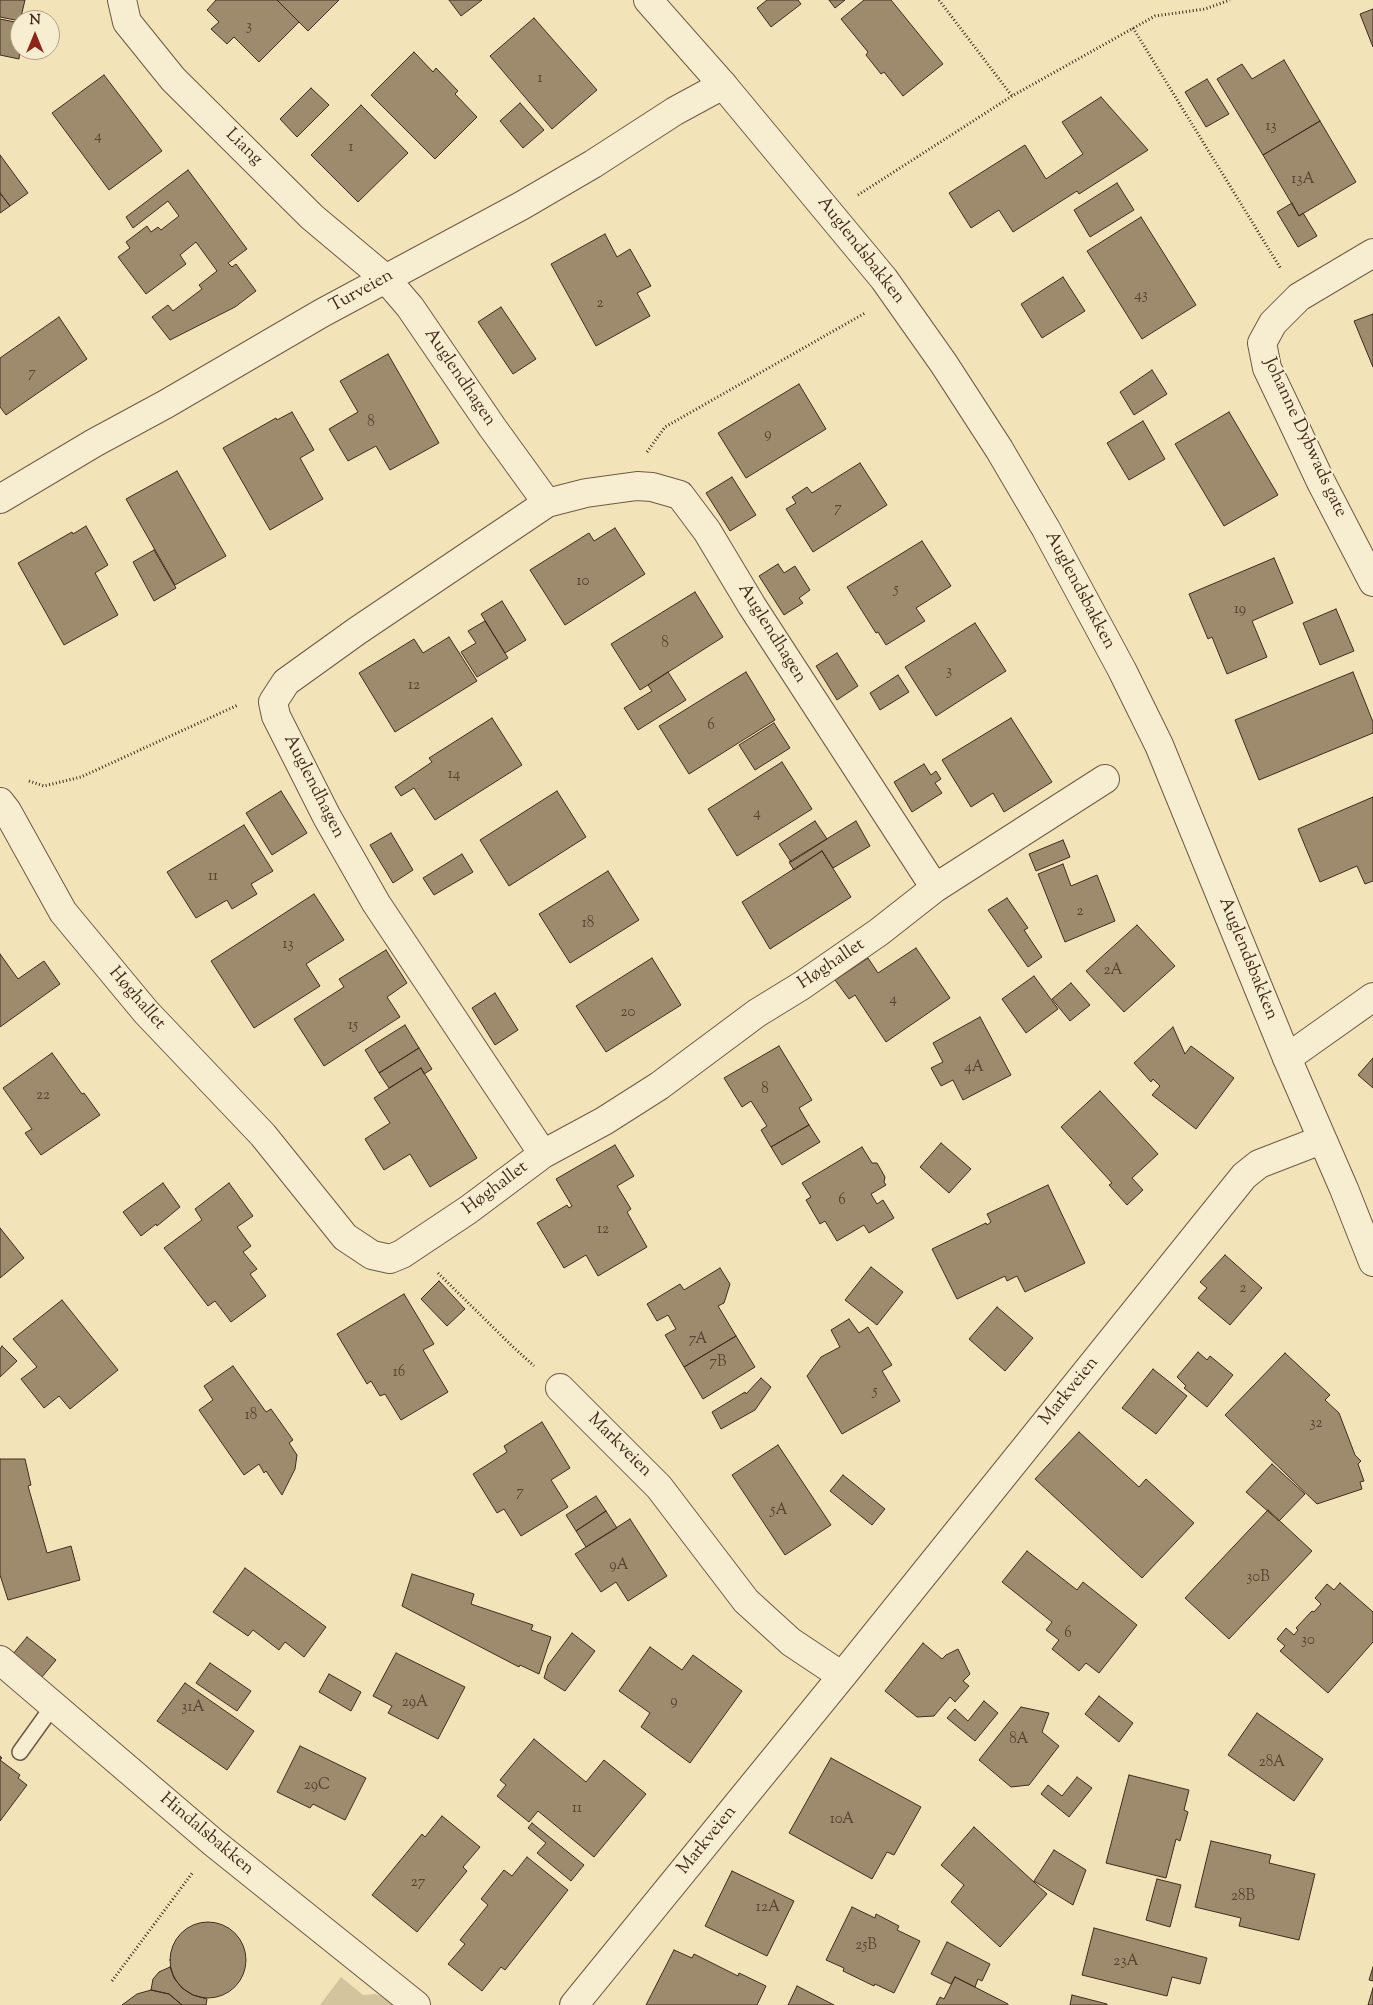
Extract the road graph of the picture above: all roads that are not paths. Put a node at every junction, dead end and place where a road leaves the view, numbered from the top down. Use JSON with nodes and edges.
{"nodes":[{"id":1,"x":122,"y":0,"type":"edge"},
{"id":2,"x":648,"y":0,"type":"edge"},
{"id":3,"x":723,"y":84,"type":"junction"},
{"id":4,"x":1373,"y":253,"type":"edge"},
{"id":5,"x":386,"y":279,"type":"junction"},
{"id":6,"x":0,"y":499,"type":"edge"},
{"id":7,"x":547,"y":504,"type":"junction"},
{"id":8,"x":1373,"y":582,"type":"edge"},
{"id":9,"x":1105,"y":778,"type":"dead end"},
{"id":10,"x":0,"y":802,"type":"edge"},
{"id":11,"x":935,"y":888,"type":"junction"},
{"id":12,"x":1373,"y":997,"type":"edge"},
{"id":13,"x":1287,"y":1058,"type":"junction"},
{"id":14,"x":1321,"y":1140,"type":"junction"},
{"id":15,"x":544,"y":1154,"type":"junction"},
{"id":16,"x":1373,"y":1262,"type":"edge"},
{"id":17,"x":560,"y":1388,"type":"road end"},
{"id":18,"x":0,"y":1660,"type":"edge"},
{"id":19,"x":842,"y":1676,"type":"junction"},
{"id":20,"x":53,"y":1706,"type":"junction"},
{"id":21,"x":20,"y":1752,"type":"dead end"},
{"id":22,"x":416,"y":2005,"type":"edge"},
{"id":23,"x":574,"y":2005,"type":"edge"}],
"edges":[{"from":1,"to":5,"type":"street","name":"Liang"},
{"from":2,"to":3,"type":"street","name":"Auglendsbakken"},
{"from":3,"to":5,"type":"street","name":"Turveien"},
{"from":3,"to":13,"type":"street","name":"Auglendsbakken"},
{"from":4,"to":8,"type":"street","name":"Johanne Dybwads gate"},
{"from":5,"to":6,"type":"street","name":"Turveien"},
{"from":5,"to":7,"type":"street","name":"Auglendhagen"},
{"from":7,"to":11,"type":"street","name":"Auglendhagen"},
{"from":7,"to":15,"type":"street","name":"Auglendhagen"},
{"from":9,"to":11,"type":"street","name":"Høghallet"},
{"from":10,"to":15,"type":"street","name":"Høghallet"},
{"from":11,"to":15,"type":"street","name":"Høghallet"},
{"from":12,"to":13,"type":"street"},
{"from":13,"to":14,"type":"street","name":"Auglendsbakken"},
{"from":14,"to":16,"type":"street","name":"Auglendsbakken"},
{"from":14,"to":19,"type":"street","name":"Markveien"},
{"from":17,"to":19,"type":"street","name":"Markveien"},
{"from":18,"to":20,"type":"street","name":"Hindalsbakken"},
{"from":19,"to":23,"type":"street","name":"Markveien"},
{"from":20,"to":21,"type":"lane"},
{"from":20,"to":22,"type":"street","name":"Hindalsbakken"}]}
